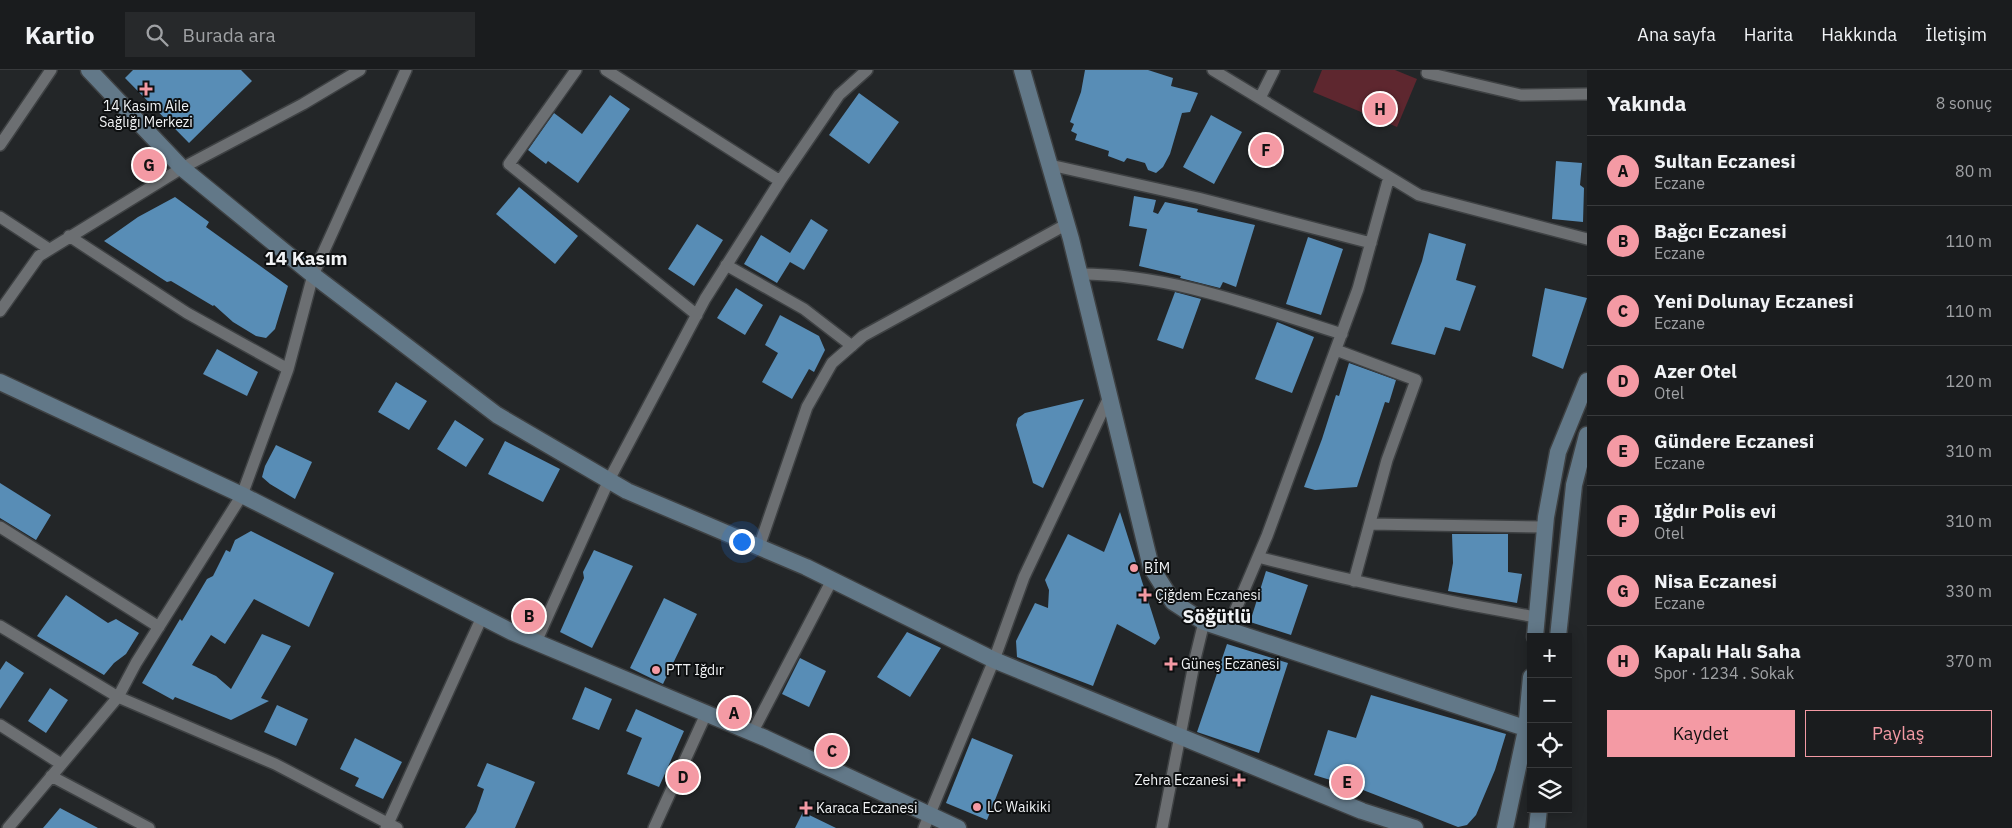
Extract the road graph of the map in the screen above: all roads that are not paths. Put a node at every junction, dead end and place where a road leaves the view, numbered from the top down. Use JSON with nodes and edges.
{"nodes":[{"id":1,"x":51,"y":70,"type":"edge"},
{"id":2,"x":89,"y":70,"type":"edge"},
{"id":3,"x":360,"y":70,"type":"edge"},
{"id":4,"x":406,"y":70,"type":"edge"},
{"id":5,"x":576,"y":70,"type":"edge"},
{"id":6,"x":606,"y":70,"type":"edge"},
{"id":7,"x":867,"y":70,"type":"edge"},
{"id":8,"x":1022,"y":70,"type":"edge"},
{"id":9,"x":1213,"y":70,"type":"edge"},
{"id":10,"x":1274,"y":70,"type":"edge"},
{"id":11,"x":1427,"y":73,"type":"dead end"},
{"id":12,"x":1587,"y":94,"type":"edge"},
{"id":13,"x":1260,"y":98,"type":"junction"},
{"id":14,"x":0,"y":145,"type":"edge"},
{"id":15,"x":1050,"y":165,"type":"junction"},
{"id":16,"x":182,"y":168,"type":"junction"},
{"id":17,"x":1389,"y":177,"type":"junction"},
{"id":18,"x":780,"y":181,"type":"junction"},
{"id":19,"x":0,"y":217,"type":"edge"},
{"id":20,"x":1067,"y":224,"type":"junction"},
{"id":21,"x":69,"y":236,"type":"junction"},
{"id":22,"x":1587,"y":239,"type":"edge"},
{"id":23,"x":1371,"y":243,"type":"junction"},
{"id":24,"x":49,"y":249,"type":"junction"},
{"id":25,"x":726,"y":265,"type":"junction"},
{"id":26,"x":1080,"y":274,"type":"junction"},
{"id":27,"x":313,"y":275,"type":"junction"},
{"id":28,"x":0,"y":311,"type":"edge"},
{"id":29,"x":697,"y":315,"type":"junction"},
{"id":30,"x":1342,"y":334,"type":"junction"},
{"id":31,"x":852,"y":346,"type":"junction"},
{"id":32,"x":1336,"y":350,"type":"junction"},
{"id":33,"x":288,"y":369,"type":"junction"},
{"id":34,"x":1587,"y":381,"type":"edge"},
{"id":35,"x":0,"y":382,"type":"edge"},
{"id":36,"x":1110,"y":395,"type":"junction"},
{"id":37,"x":1587,"y":435,"type":"edge"},
{"id":38,"x":609,"y":480,"type":"junction"},
{"id":39,"x":242,"y":495,"type":"junction"},
{"id":40,"x":1370,"y":524,"type":"junction"},
{"id":41,"x":0,"y":527,"type":"edge"},
{"id":42,"x":1545,"y":527,"type":"junction"},
{"id":43,"x":758,"y":547,"type":"junction"},
{"id":44,"x":1258,"y":557,"type":"junction"},
{"id":45,"x":832,"y":580,"type":"junction"},
{"id":46,"x":1354,"y":581,"type":"junction"},
{"id":47,"x":482,"y":617,"type":"junction"},
{"id":48,"x":1536,"y":617,"type":"junction"},
{"id":49,"x":1204,"y":622,"type":"junction"},
{"id":50,"x":0,"y":626,"type":"edge"},
{"id":51,"x":159,"y":626,"type":"junction"},
{"id":52,"x":1227,"y":630,"type":"junction"},
{"id":53,"x":1534,"y":633,"type":"edge"},
{"id":54,"x":1558,"y":633,"type":"edge"},
{"id":55,"x":536,"y":642,"type":"junction"},
{"id":56,"x":994,"y":660,"type":"junction"},
{"id":57,"x":1531,"y":678,"type":"edge"},
{"id":58,"x":118,"y":697,"type":"junction"},
{"id":59,"x":706,"y":714,"type":"junction"},
{"id":60,"x":1528,"y":723,"type":"edge"},
{"id":61,"x":0,"y":725,"type":"edge"},
{"id":62,"x":1527,"y":730,"type":"edge"},
{"id":63,"x":752,"y":733,"type":"junction"},
{"id":64,"x":1527,"y":734,"type":"edge"},
{"id":65,"x":1181,"y":737,"type":"junction"},
{"id":66,"x":62,"y":764,"type":"junction"},
{"id":67,"x":51,"y":776,"type":"junction"},
{"id":68,"x":1539,"y":813,"type":"edge"},
{"id":69,"x":927,"y":822,"type":"edge"},
{"id":70,"x":390,"y":826,"type":"edge"},
{"id":71,"x":8,"y":828,"type":"edge"},
{"id":72,"x":149,"y":828,"type":"edge"},
{"id":73,"x":654,"y":828,"type":"edge"},
{"id":74,"x":958,"y":828,"type":"edge"},
{"id":75,"x":1162,"y":828,"type":"edge"},
{"id":76,"x":1415,"y":828,"type":"edge"},
{"id":77,"x":1505,"y":828,"type":"edge"},
{"id":78,"x":1537,"y":828,"type":"edge"}],
"edges":[{"from":1,"to":14,"type":"street"},
{"from":2,"to":16,"type":"street"},
{"from":3,"to":16,"type":"street"},
{"from":4,"to":27,"type":"street"},
{"from":5,"to":29,"type":"street"},
{"from":6,"to":18,"type":"street"},
{"from":7,"to":18,"type":"street"},
{"from":8,"to":15,"type":"street"},
{"from":9,"to":13,"type":"street"},
{"from":10,"to":13,"type":"street"},
{"from":11,"to":12,"type":"street"},
{"from":13,"to":17,"type":"street"},
{"from":15,"to":20,"type":"street"},
{"from":15,"to":23,"type":"street"},
{"from":16,"to":21,"type":"street"},
{"from":16,"to":27,"type":"street"},
{"from":17,"to":22,"type":"street"},
{"from":17,"to":23,"type":"street"},
{"from":18,"to":25,"type":"street"},
{"from":19,"to":24,"type":"street"},
{"from":20,"to":26,"type":"street"},
{"from":20,"to":31,"type":"street"},
{"from":21,"to":24,"type":"street"},
{"from":21,"to":33,"type":"street"},
{"from":23,"to":30,"type":"street"},
{"from":24,"to":28,"type":"street"},
{"from":25,"to":29,"type":"street"},
{"from":25,"to":31,"type":"street"},
{"from":26,"to":30,"type":"street"},
{"from":26,"to":36,"type":"street"},
{"from":27,"to":33,"type":"street"},
{"from":27,"to":38,"type":"street"},
{"from":29,"to":38,"type":"street"},
{"from":30,"to":32,"type":"street"},
{"from":31,"to":43,"type":"street"},
{"from":32,"to":40,"type":"street"},
{"from":32,"to":44,"type":"street"},
{"from":33,"to":39,"type":"street"},
{"from":34,"to":42,"type":"street"},
{"from":35,"to":39,"type":"street"},
{"from":36,"to":49,"type":"street"},
{"from":36,"to":56,"type":"street"},
{"from":37,"to":54,"type":"street"},
{"from":38,"to":43,"type":"street"},
{"from":38,"to":55,"type":"street"},
{"from":39,"to":47,"type":"street"},
{"from":39,"to":51,"type":"street"},
{"from":40,"to":42,"type":"street"},
{"from":40,"to":46,"type":"street"},
{"from":41,"to":51,"type":"street"},
{"from":42,"to":48,"type":"street"},
{"from":43,"to":45,"type":"street"},
{"from":44,"to":46,"type":"street"},
{"from":44,"to":52,"type":"street"},
{"from":45,"to":56,"type":"street"},
{"from":45,"to":63,"type":"street"},
{"from":46,"to":48,"type":"street"},
{"from":47,"to":55,"type":"street"},
{"from":47,"to":70,"type":"street"},
{"from":48,"to":53,"type":"street"},
{"from":49,"to":52,"type":"street"},
{"from":49,"to":65,"type":"street"},
{"from":50,"to":58,"type":"street"},
{"from":51,"to":58,"type":"street"},
{"from":52,"to":62,"type":"street"},
{"from":55,"to":59,"type":"street"},
{"from":56,"to":65,"type":"street"},
{"from":56,"to":69,"type":"street"},
{"from":57,"to":60,"type":"street"},
{"from":58,"to":66,"type":"street"},
{"from":58,"to":70,"type":"street"},
{"from":59,"to":63,"type":"street"},
{"from":59,"to":73,"type":"street"},
{"from":61,"to":66,"type":"street"},
{"from":63,"to":69,"type":"street"},
{"from":64,"to":77,"type":"street"},
{"from":65,"to":75,"type":"street"},
{"from":65,"to":76,"type":"street"},
{"from":66,"to":67,"type":"street"},
{"from":67,"to":71,"type":"street"},
{"from":67,"to":72,"type":"street"},
{"from":68,"to":78,"type":"street"},
{"from":69,"to":74,"type":"street"}]}
